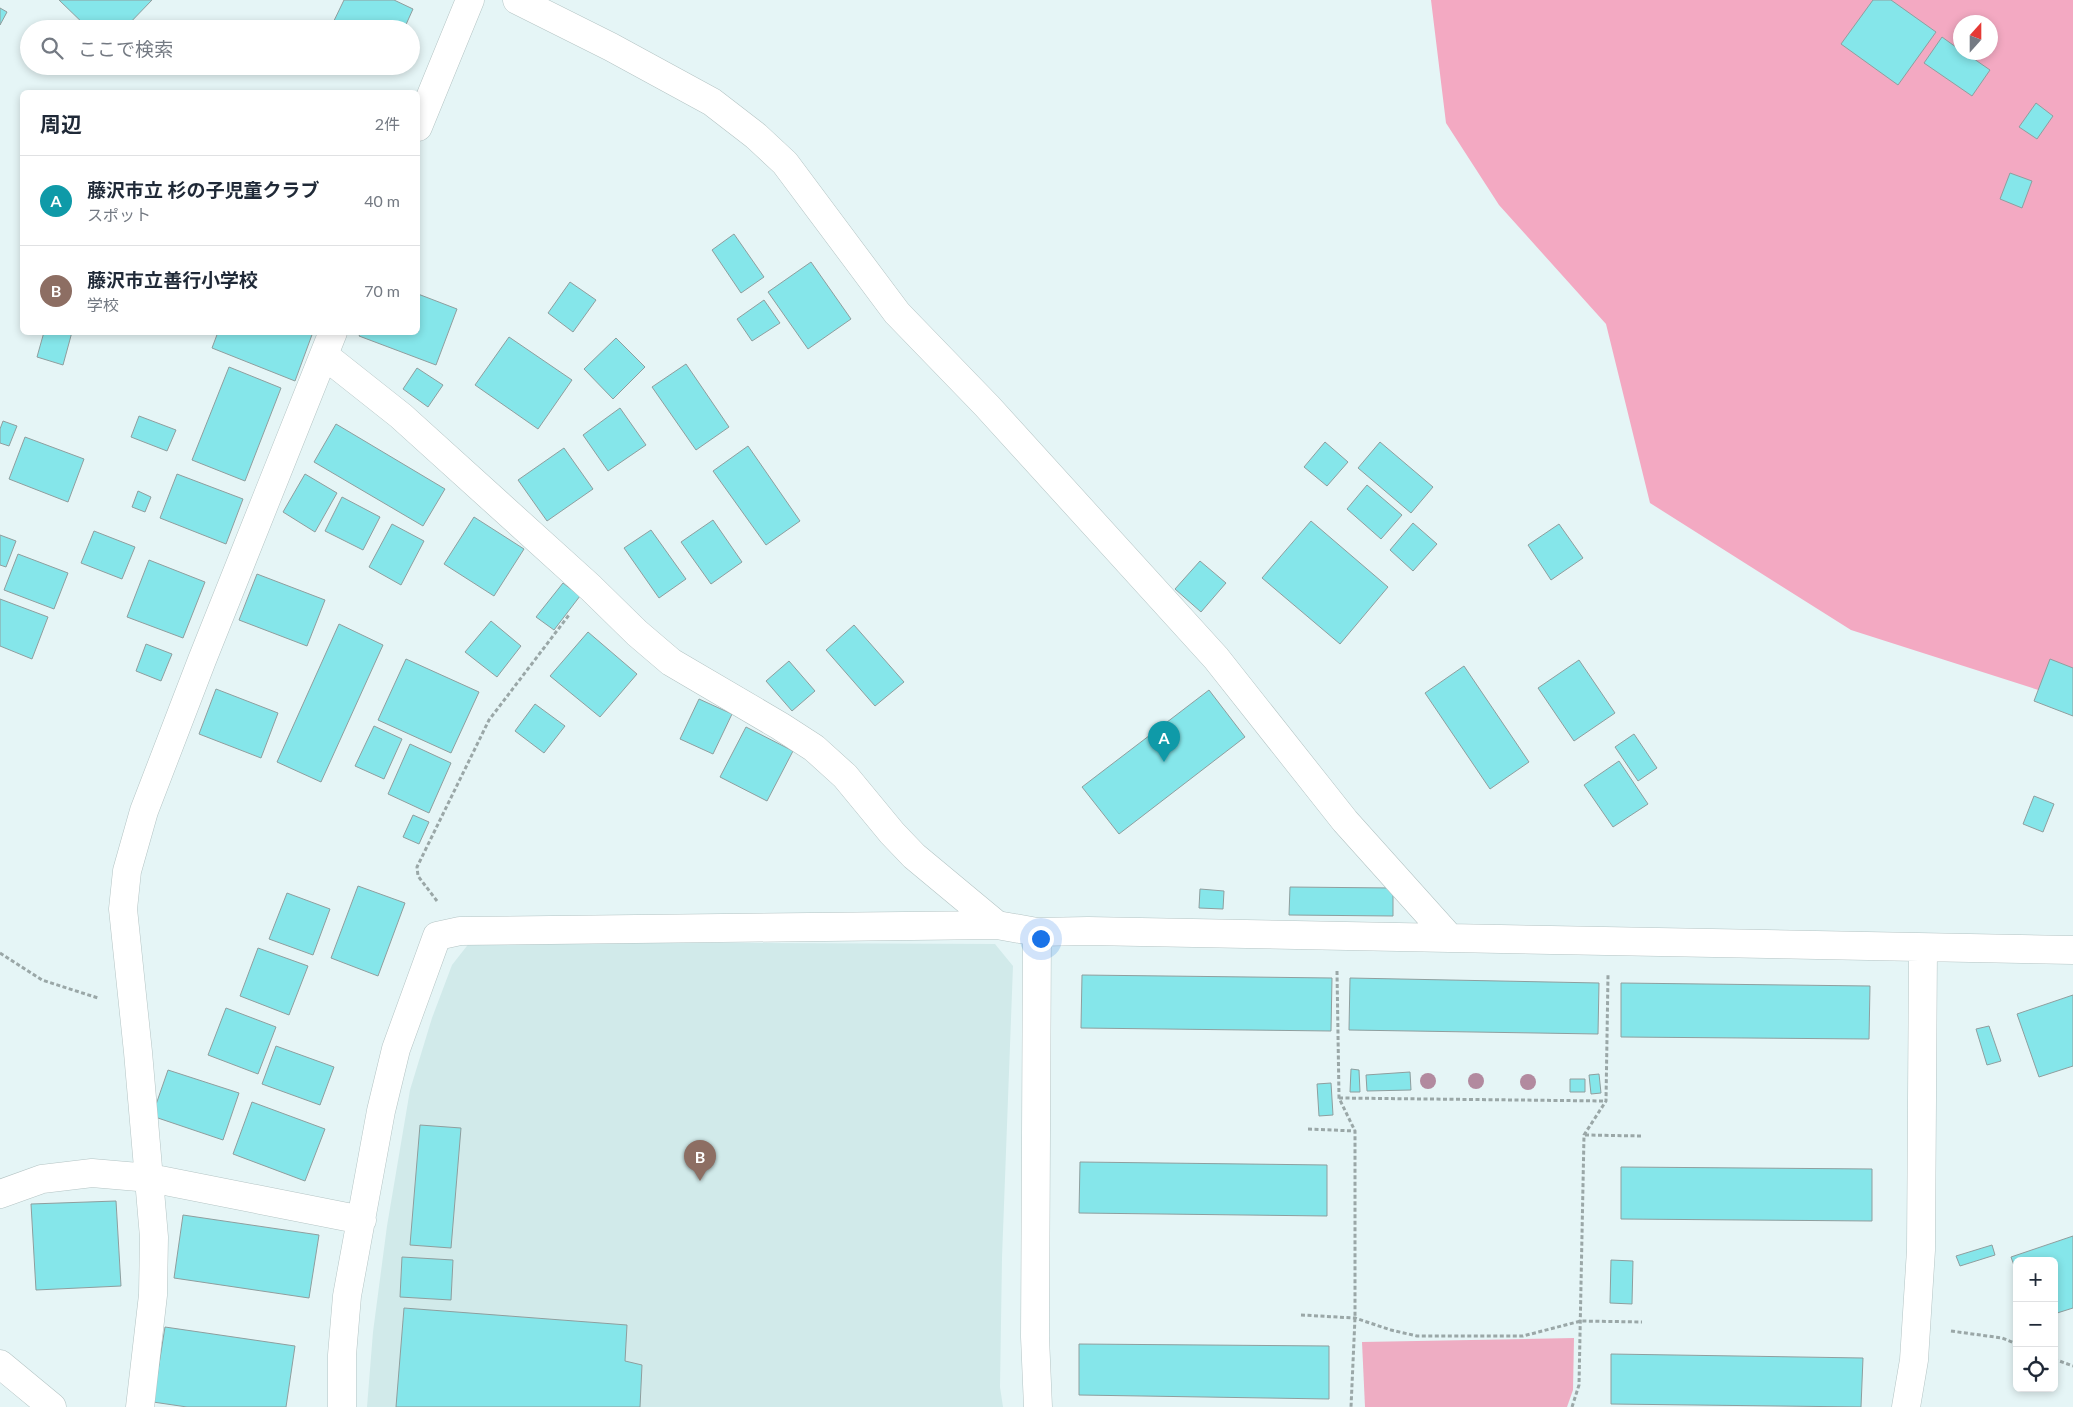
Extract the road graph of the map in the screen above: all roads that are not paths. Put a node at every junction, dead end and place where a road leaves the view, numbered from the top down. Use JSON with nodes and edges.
{"nodes":[{"id":1,"x":470,"y":0,"type":"edge"},
{"id":2,"x":517,"y":0,"type":"edge"},
{"id":3,"x":420,"y":122,"type":"edge"},
{"id":4,"x":328,"y":344,"type":"edge"},
{"id":5,"x":997,"y":925,"type":"junction"},
{"id":6,"x":1037,"y":932,"type":"junction"},
{"id":7,"x":1450,"y":938,"type":"junction"},
{"id":8,"x":1923,"y":948,"type":"junction"},
{"id":9,"x":2073,"y":950,"type":"edge"},
{"id":10,"x":150,"y":1178,"type":"junction"},
{"id":11,"x":0,"y":1194,"type":"edge"},
{"id":12,"x":362,"y":1220,"type":"junction"},
{"id":13,"x":0,"y":1364,"type":"edge"},
{"id":14,"x":52,"y":1407,"type":"edge"},
{"id":15,"x":140,"y":1407,"type":"edge"},
{"id":16,"x":342,"y":1407,"type":"edge"},
{"id":17,"x":1038,"y":1407,"type":"edge"},
{"id":18,"x":1906,"y":1407,"type":"edge"}],
"edges":[{"from":1,"to":3,"type":"street"},
{"from":2,"to":7,"type":"street"},
{"from":4,"to":5,"type":"street"},
{"from":4,"to":10,"type":"street"},
{"from":5,"to":6,"type":"street"},
{"from":5,"to":12,"type":"street"},
{"from":6,"to":7,"type":"street"},
{"from":6,"to":17,"type":"street"},
{"from":7,"to":8,"type":"street"},
{"from":8,"to":9,"type":"street"},
{"from":8,"to":18,"type":"street"},
{"from":10,"to":11,"type":"street"},
{"from":10,"to":12,"type":"street"},
{"from":10,"to":15,"type":"street"},
{"from":12,"to":16,"type":"street"},
{"from":13,"to":14,"type":"street"}]}
